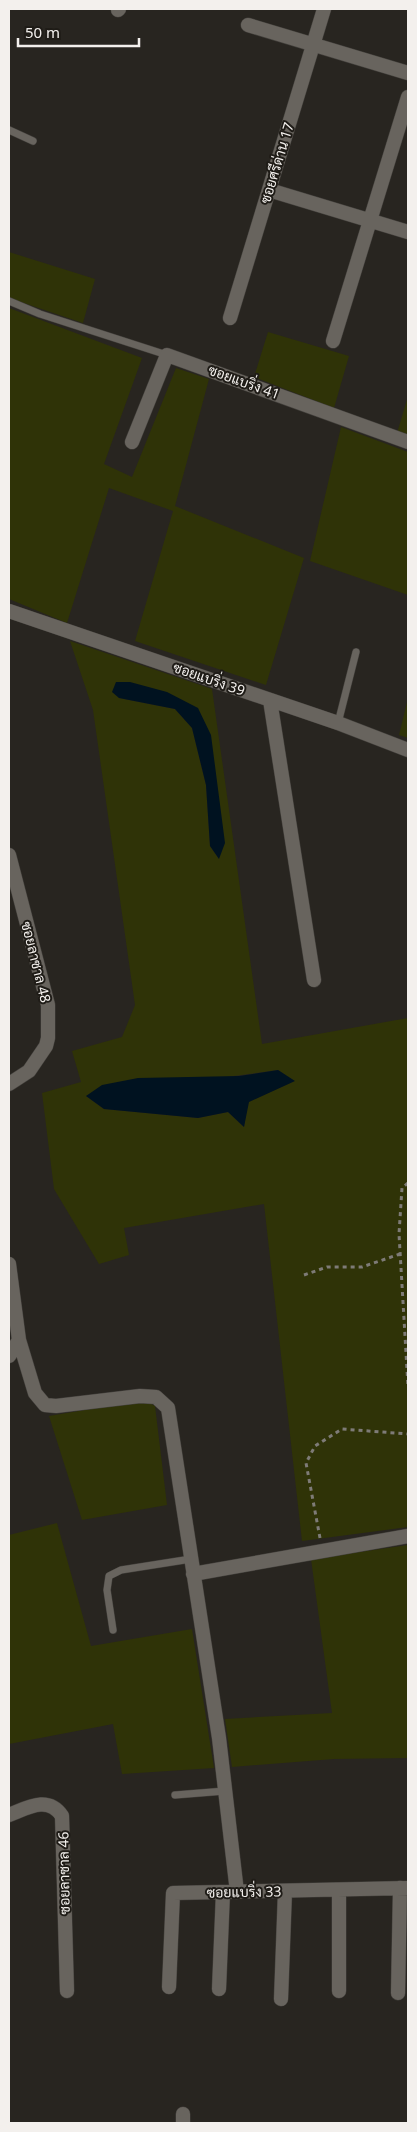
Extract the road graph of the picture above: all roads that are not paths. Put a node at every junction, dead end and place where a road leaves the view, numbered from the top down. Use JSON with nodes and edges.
{"nodes":[{"id":1,"x":324,"y":9,"type":"edge"},
{"id":2,"x":248,"y":25,"type":"dead end"},
{"id":3,"x":313,"y":44,"type":"junction"},
{"id":4,"x":408,"y":73,"type":"edge"},
{"id":5,"x":408,"y":97,"type":"edge"},
{"id":6,"x":9,"y":130,"type":"edge"},
{"id":7,"x":32,"y":141,"type":"dead end"},
{"id":8,"x":269,"y":190,"type":"junction"},
{"id":9,"x":370,"y":220,"type":"junction"},
{"id":10,"x":408,"y":232,"type":"edge"},
{"id":11,"x":9,"y":301,"type":"edge"},
{"id":12,"x":230,"y":318,"type":"dead end"},
{"id":13,"x":332,"y":341,"type":"dead end"},
{"id":14,"x":167,"y":355,"type":"junction"},
{"id":15,"x":132,"y":442,"type":"dead end"},
{"id":16,"x":408,"y":442,"type":"edge"},
{"id":17,"x":9,"y":611,"type":"edge"},
{"id":18,"x":356,"y":652,"type":"dead end"},
{"id":19,"x":270,"y":700,"type":"junction"},
{"id":20,"x":338,"y":724,"type":"junction"},
{"id":21,"x":408,"y":750,"type":"edge"},
{"id":22,"x":9,"y":855,"type":"edge"},
{"id":23,"x":314,"y":980,"type":"dead end"},
{"id":24,"x":9,"y":1084,"type":"edge"},
{"id":25,"x":9,"y":1264,"type":"edge"},
{"id":26,"x":19,"y":1340,"type":"junction"},
{"id":27,"x":9,"y":1356,"type":"edge"},
{"id":28,"x":408,"y":1536,"type":"edge"},
{"id":29,"x":191,"y":1559,"type":"junction"},
{"id":30,"x":193,"y":1574,"type":"junction"},
{"id":31,"x":113,"y":1630,"type":"dead end"},
{"id":32,"x":225,"y":1791,"type":"junction"},
{"id":33,"x":175,"y":1795,"type":"dead end"},
{"id":34,"x":9,"y":1815,"type":"edge"},
{"id":35,"x":404,"y":1888,"type":"edge"},
{"id":36,"x":339,"y":1890,"type":"junction"},
{"id":37,"x":284,"y":1891,"type":"junction"},
{"id":38,"x":230,"y":1892,"type":"junction"},
{"id":39,"x":169,"y":1987,"type":"dead end"},
{"id":40,"x":219,"y":1989,"type":"dead end"},
{"id":41,"x":67,"y":1991,"type":"dead end"},
{"id":42,"x":339,"y":1991,"type":"dead end"},
{"id":43,"x":398,"y":1993,"type":"dead end"},
{"id":44,"x":281,"y":1999,"type":"dead end"}],
"edges":[{"from":1,"to":3,"type":"street","name":"ซอยศรีด่าน 17"},
{"from":2,"to":3,"type":"street"},
{"from":3,"to":4,"type":"street"},
{"from":3,"to":8,"type":"street","name":"ซอยศรีด่าน 17"},
{"from":5,"to":9,"type":"street"},
{"from":6,"to":7,"type":"lane"},
{"from":8,"to":9,"type":"street"},
{"from":8,"to":12,"type":"street","name":"ซอยศรีด่าน 17"},
{"from":9,"to":10,"type":"street"},
{"from":9,"to":13,"type":"street"},
{"from":11,"to":14,"type":"lane"},
{"from":14,"to":15,"type":"street"},
{"from":14,"to":16,"type":"street","name":"ซอยแบริ่ง 41"},
{"from":17,"to":19,"type":"street","name":"ซอยแบริ่ง 39"},
{"from":18,"to":20,"type":"lane"},
{"from":19,"to":20,"type":"street","name":"ซอยแบริ่ง 39"},
{"from":19,"to":23,"type":"street"},
{"from":20,"to":21,"type":"street","name":"ซอยแบริ่ง 39"},
{"from":22,"to":24,"type":"street","name":"ซอยลาซาล 48"},
{"from":25,"to":26,"type":"street"},
{"from":26,"to":27,"type":"street"},
{"from":26,"to":29,"type":"street"},
{"from":28,"to":30,"type":"street"},
{"from":29,"to":30,"type":"street"},
{"from":29,"to":31,"type":"lane"},
{"from":30,"to":32,"type":"street"},
{"from":32,"to":33,"type":"lane"},
{"from":32,"to":38,"type":"street"},
{"from":34,"to":41,"type":"street","name":"ซอยลาซาล 46"},
{"from":35,"to":36,"type":"street","name":"ซอยแบริ่ง 33"},
{"from":35,"to":43,"type":"street"},
{"from":36,"to":37,"type":"street","name":"ซอยแบริ่ง 33"},
{"from":36,"to":42,"type":"street"},
{"from":37,"to":38,"type":"street","name":"ซอยแบริ่ง 33"},
{"from":37,"to":44,"type":"street"},
{"from":38,"to":39,"type":"street","name":"ซอยแบริ่ง 33"},
{"from":38,"to":40,"type":"street"}]}
